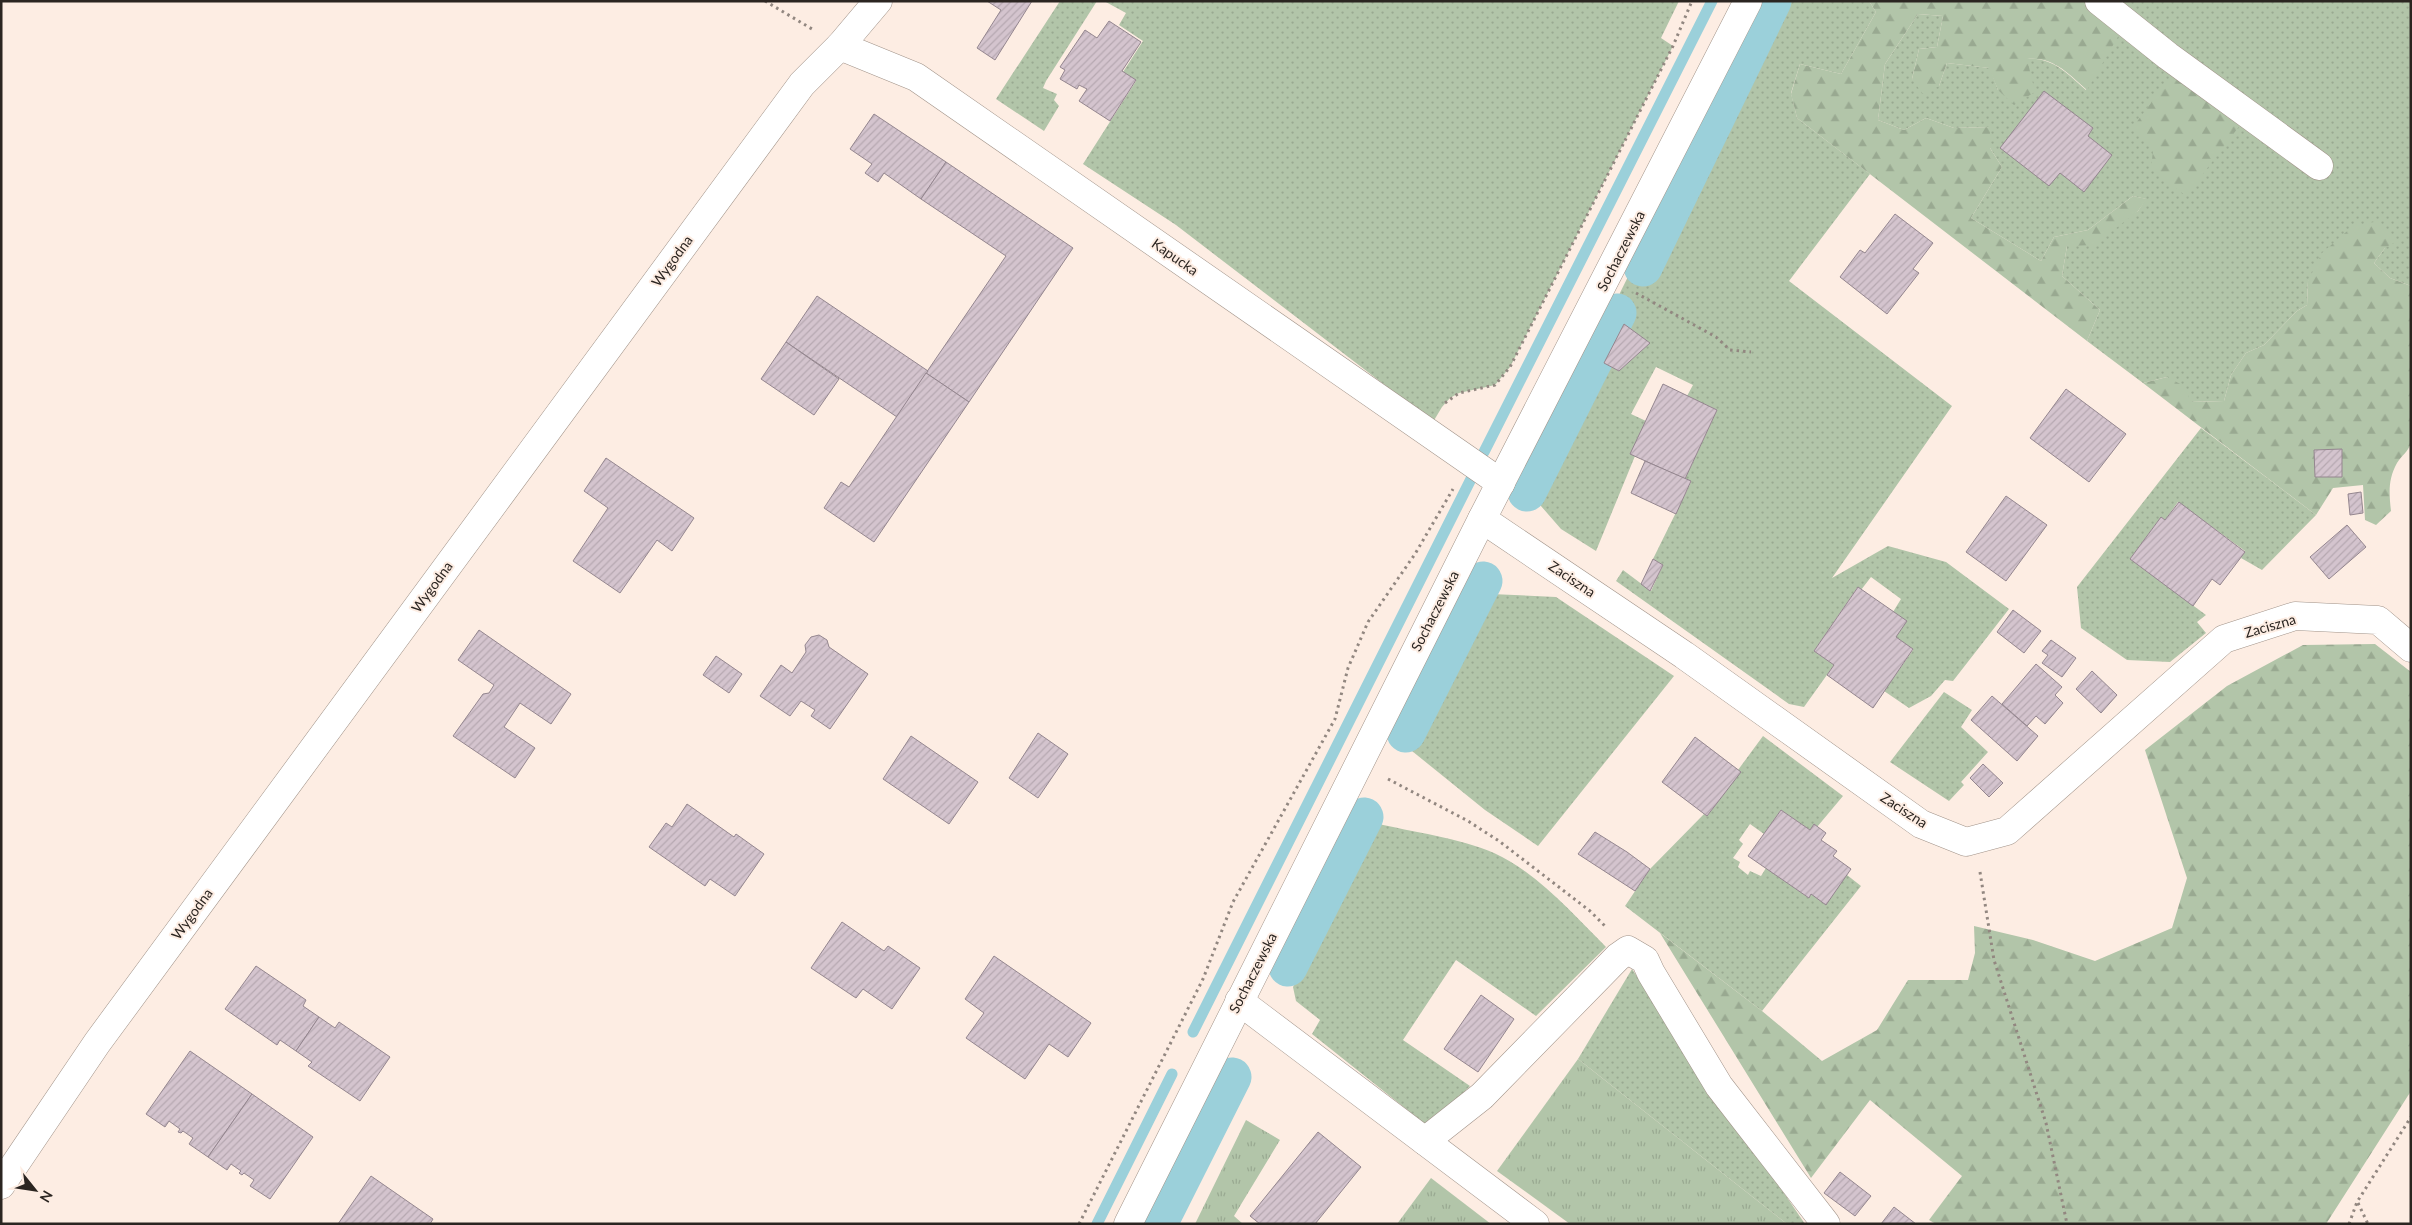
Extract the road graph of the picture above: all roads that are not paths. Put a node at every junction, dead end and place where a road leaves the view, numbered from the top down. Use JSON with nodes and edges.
{"nodes":[{"id":1,"x":878,"y":1,"type":"edge"},
{"id":2,"x":1748,"y":1,"type":"edge"},
{"id":3,"x":2099,"y":1,"type":"edge"},
{"id":4,"x":840,"y":46,"type":"junction"},
{"id":5,"x":2319,"y":166,"type":"dead end"},
{"id":6,"x":1502,"y":483,"type":"junction"},
{"id":7,"x":1482,"y":519,"type":"junction"},
{"id":8,"x":2411,"y":648,"type":"edge"},
{"id":9,"x":1239,"y":1001,"type":"junction"},
{"id":10,"x":1425,"y":1141,"type":"junction"},
{"id":11,"x":1,"y":1185,"type":"edge"},
{"id":12,"x":1128,"y":1224,"type":"edge"},
{"id":13,"x":1535,"y":1224,"type":"edge"},
{"id":14,"x":1826,"y":1224,"type":"edge"}],
"edges":[{"from":1,"to":4,"type":"street","name":"Wygodna"},
{"from":2,"to":6,"type":"street","name":"Sochaczewska"},
{"from":3,"to":5,"type":"street"},
{"from":4,"to":6,"type":"street","name":"Kapucka"},
{"from":4,"to":11,"type":"street","name":"Wygodna"},
{"from":6,"to":7,"type":"street","name":"Sochaczewska"},
{"from":7,"to":8,"type":"street","name":"Zaciszna"},
{"from":7,"to":9,"type":"street","name":"Sochaczewska"},
{"from":9,"to":10,"type":"street"},
{"from":9,"to":12,"type":"street","name":"Sochaczewska"},
{"from":10,"to":13,"type":"street"},
{"from":10,"to":14,"type":"street"}]}
